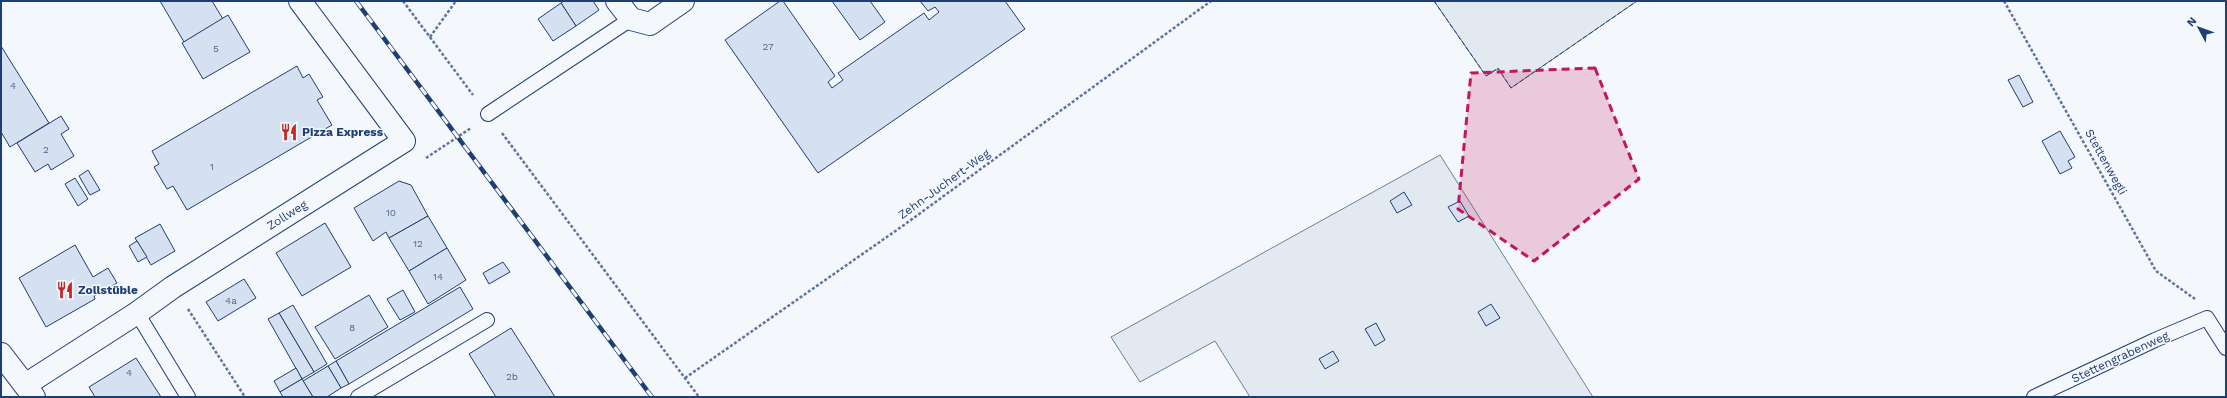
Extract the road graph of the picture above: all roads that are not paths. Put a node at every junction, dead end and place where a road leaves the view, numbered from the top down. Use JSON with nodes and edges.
{"nodes":[{"id":1,"x":300,"y":1,"type":"edge"},
{"id":2,"x":617,"y":1,"type":"edge"},
{"id":3,"x":683,"y":1,"type":"edge"},
{"id":4,"x":631,"y":19,"type":"junction"},
{"id":5,"x":488,"y":114,"type":"road end"},
{"id":6,"x":137,"y":313,"type":"junction"},
{"id":7,"x":486,"y":320,"type":"dead end"},
{"id":8,"x":2226,"y":348,"type":"edge"},
{"id":9,"x":1,"y":354,"type":"edge"},
{"id":10,"x":30,"y":391,"type":"edge"},
{"id":11,"x":188,"y":397,"type":"edge"},
{"id":12,"x":358,"y":397,"type":"edge"},
{"id":13,"x":2034,"y":397,"type":"edge"}],
"edges":[{"from":1,"to":6,"type":"street","name":"Zollweg"},
{"from":2,"to":4,"type":"street"},
{"from":3,"to":4,"type":"street"},
{"from":4,"to":5,"type":"lane"},
{"from":6,"to":10,"type":"street","name":"Zollweg"},
{"from":6,"to":11,"type":"lane"},
{"from":7,"to":12,"type":"lane"},
{"from":8,"to":13,"type":"lane","name":"Stettengrabenweg"},
{"from":9,"to":10,"type":"street"}]}
